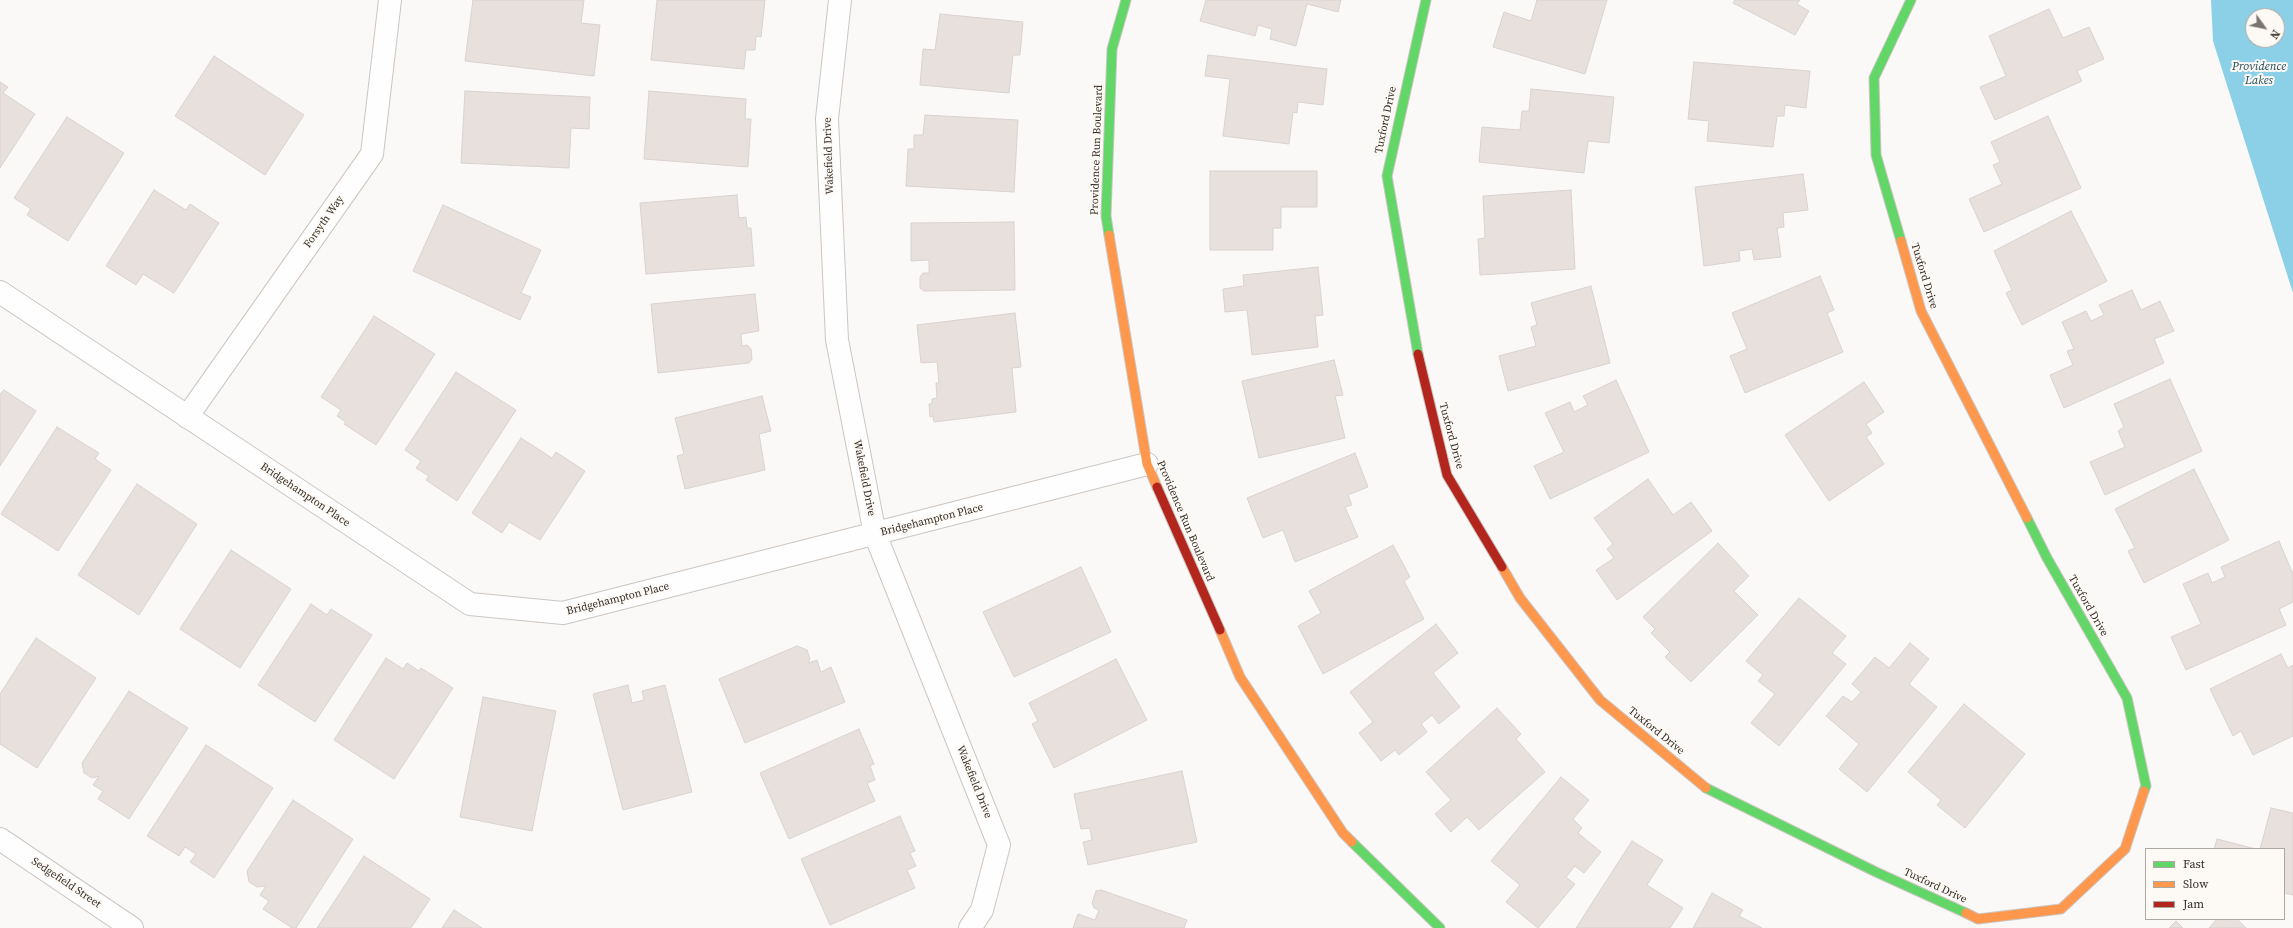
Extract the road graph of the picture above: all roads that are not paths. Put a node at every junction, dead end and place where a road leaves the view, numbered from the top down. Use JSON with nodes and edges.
{"nodes":[{"id":1,"x":390,"y":0,"type":"edge"},
{"id":2,"x":840,"y":0,"type":"edge"},
{"id":3,"x":1126,"y":0,"type":"edge"},
{"id":4,"x":1426,"y":0,"type":"edge"},
{"id":5,"x":1911,"y":0,"type":"edge"},
{"id":6,"x":0,"y":292,"type":"edge"},
{"id":7,"x":187,"y":417,"type":"junction"},
{"id":8,"x":1147,"y":464,"type":"junction"},
{"id":9,"x":875,"y":534,"type":"junction"},
{"id":10,"x":0,"y":839,"type":"edge"},
{"id":11,"x":132,"y":928,"type":"edge"},
{"id":12,"x":970,"y":928,"type":"edge"},
{"id":13,"x":1440,"y":928,"type":"edge"}],
"edges":[{"from":1,"to":7,"type":"street","name":"Forsyth Way"},
{"from":2,"to":9,"type":"street","name":"Wakefield Drive"},
{"from":3,"to":8,"type":"street","name":"Providence Run Boulevard"},
{"from":4,"to":5,"type":"street","name":"Tuxford Drive"},
{"from":6,"to":7,"type":"street","name":"Bridgehampton Place"},
{"from":7,"to":9,"type":"street","name":"Bridgehampton Place"},
{"from":8,"to":9,"type":"street","name":"Bridgehampton Place"},
{"from":8,"to":13,"type":"street","name":"Providence Run Boulevard"},
{"from":9,"to":12,"type":"street","name":"Wakefield Drive"},
{"from":10,"to":11,"type":"street","name":"Sedgefield Street"}]}
